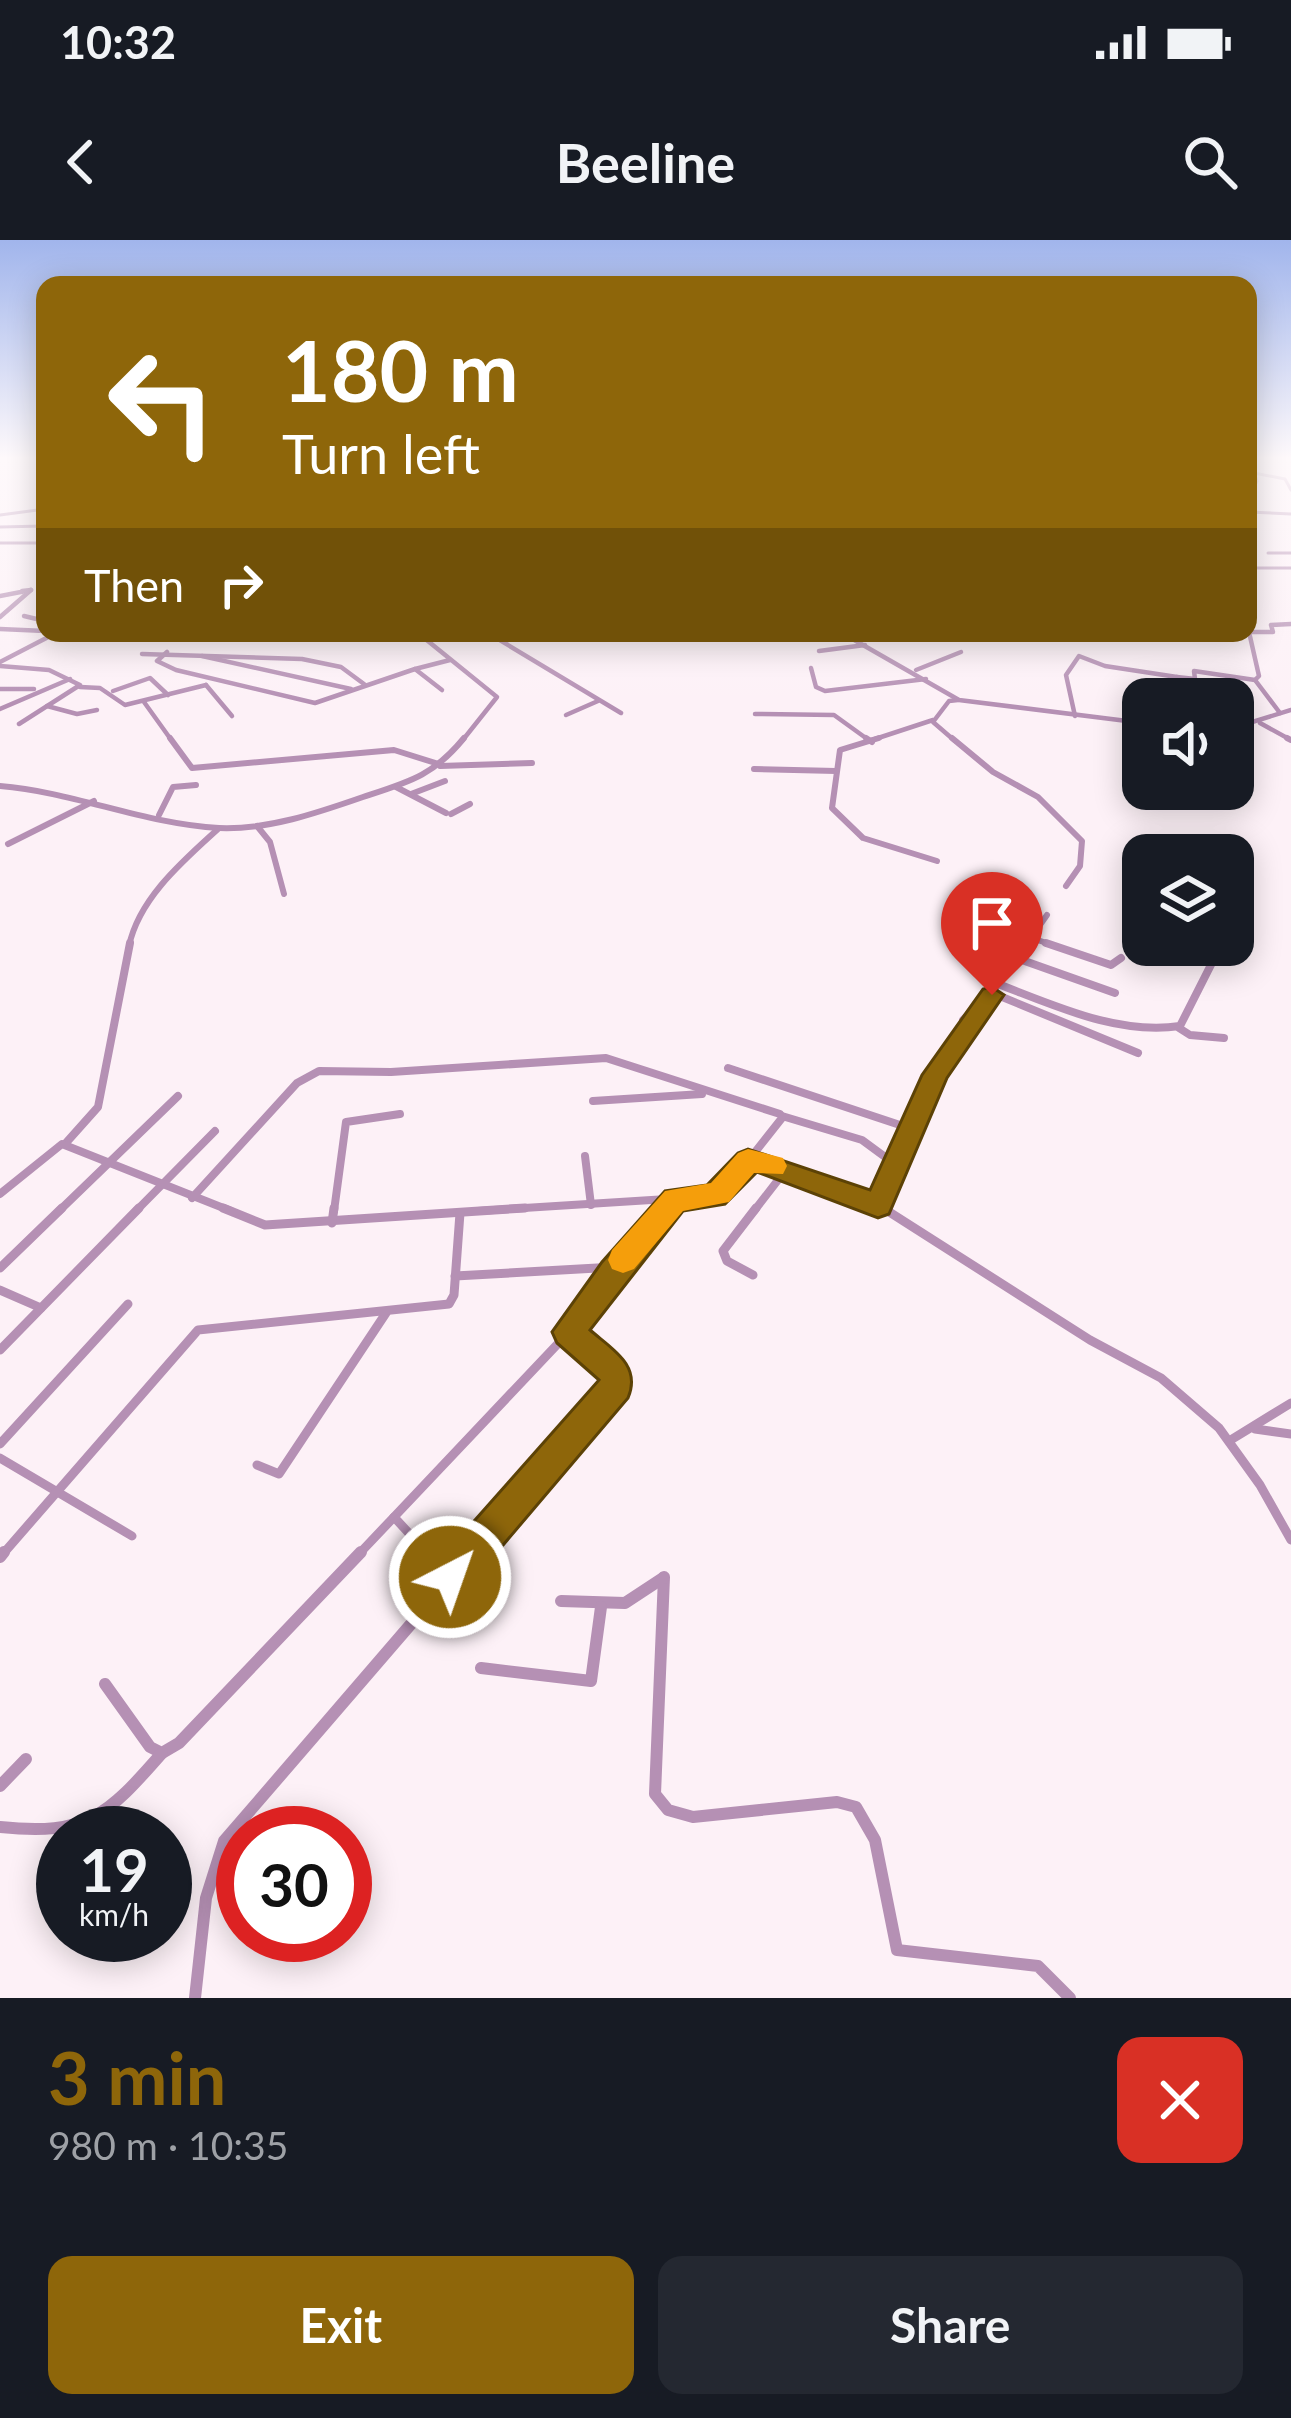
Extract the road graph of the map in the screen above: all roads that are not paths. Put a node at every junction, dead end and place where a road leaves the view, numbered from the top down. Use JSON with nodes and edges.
{"nodes":[{"id":1,"x":0,"y":543,"type":"edge"},
{"id":2,"x":21,"y":543,"type":"junction"},
{"id":3,"x":36,"y":543,"type":"edge"},
{"id":4,"x":1291,"y":553,"type":"edge"},
{"id":5,"x":8,"y":554,"type":"dead end"},
{"id":6,"x":1257,"y":568,"type":"edge"},
{"id":7,"x":1283,"y":568,"type":"junction"},
{"id":8,"x":1291,"y":568,"type":"edge"},
{"id":9,"x":0,"y":596,"type":"edge"},
{"id":10,"x":24,"y":616,"type":"dead end"},
{"id":11,"x":0,"y":617,"type":"edge"},
{"id":12,"x":36,"y":619,"type":"edge"},
{"id":13,"x":1291,"y":624,"type":"edge"},
{"id":14,"x":36,"y":628,"type":"edge"},
{"id":15,"x":0,"y":629,"type":"edge"},
{"id":16,"x":33,"y":630,"type":"junction"},
{"id":17,"x":36,"y":630,"type":"edge"},
{"id":18,"x":1257,"y":633,"type":"edge"},
{"id":19,"x":39,"y":642,"type":"edge"},
{"id":20,"x":241,"y":642,"type":"edge"},
{"id":21,"x":430,"y":642,"type":"edge"},
{"id":22,"x":503,"y":642,"type":"edge"},
{"id":23,"x":860,"y":642,"type":"edge"},
{"id":24,"x":1251,"y":642,"type":"edge"},
{"id":25,"x":866,"y":645,"type":"junction"},
{"id":26,"x":819,"y":651,"type":"dead end"},
{"id":27,"x":167,"y":652,"type":"junction"},
{"id":28,"x":191,"y":652,"type":"junction"},
{"id":29,"x":961,"y":652,"type":"dead end"},
{"id":30,"x":231,"y":653,"type":"junction"},
{"id":31,"x":142,"y":654,"type":"dead end"},
{"id":32,"x":452,"y":659,"type":"junction"},
{"id":33,"x":0,"y":663,"type":"edge"},
{"id":34,"x":811,"y":668,"type":"dead end"},
{"id":35,"x":415,"y":669,"type":"junction"},
{"id":36,"x":915,"y":671,"type":"junction"},
{"id":37,"x":1177,"y":677,"type":"joint"},
{"id":38,"x":71,"y":679,"type":"junction"},
{"id":39,"x":927,"y":679,"type":"junction"},
{"id":40,"x":1255,"y":680,"type":"junction"},
{"id":41,"x":207,"y":682,"type":"junction"},
{"id":42,"x":366,"y":685,"type":"junction"},
{"id":43,"x":78,"y":687,"type":"junction"},
{"id":44,"x":0,"y":689,"type":"edge"},
{"id":45,"x":36,"y":689,"type":"junction"},
{"id":46,"x":352,"y":690,"type":"junction"},
{"id":47,"x":442,"y":690,"type":"dead end"},
{"id":48,"x":112,"y":691,"type":"junction"},
{"id":49,"x":168,"y":695,"type":"junction"},
{"id":50,"x":947,"y":698,"type":"junction"},
{"id":51,"x":599,"y":700,"type":"junction"},
{"id":52,"x":144,"y":702,"type":"junction"},
{"id":53,"x":46,"y":705,"type":"junction"},
{"id":54,"x":0,"y":709,"type":"edge"},
{"id":55,"x":98,"y":710,"type":"dead end"},
{"id":56,"x":1291,"y":710,"type":"edge"},
{"id":57,"x":621,"y":713,"type":"dead end"},
{"id":58,"x":1280,"y":713,"type":"junction"},
{"id":59,"x":754,"y":714,"type":"dead end"},
{"id":60,"x":232,"y":716,"type":"dead end"},
{"id":61,"x":566,"y":716,"type":"dead end"},
{"id":62,"x":1075,"y":716,"type":"junction"},
{"id":63,"x":933,"y":720,"type":"junction"},
{"id":64,"x":1122,"y":722,"type":"edge"},
{"id":65,"x":1255,"y":723,"type":"joint"},
{"id":66,"x":19,"y":724,"type":"dead end"},
{"id":67,"x":1291,"y":740,"type":"edge"},
{"id":68,"x":873,"y":743,"type":"junction"},
{"id":69,"x":532,"y":764,"type":"dead end"},
{"id":70,"x":441,"y":765,"type":"junction"},
{"id":71,"x":754,"y":770,"type":"dead end"},
{"id":72,"x":836,"y":771,"type":"junction"},
{"id":73,"x":446,"y":781,"type":"dead end"},
{"id":74,"x":196,"y":784,"type":"dead end"},
{"id":75,"x":0,"y":786,"type":"edge"},
{"id":76,"x":394,"y":786,"type":"junction"},
{"id":77,"x":410,"y":794,"type":"junction"},
{"id":78,"x":95,"y":800,"type":"junction"},
{"id":79,"x":470,"y":804,"type":"dead end"},
{"id":80,"x":159,"y":814,"type":"junction"},
{"id":81,"x":257,"y":826,"type":"junction"},
{"id":82,"x":219,"y":828,"type":"junction"},
{"id":83,"x":8,"y":844,"type":"dead end"},
{"id":84,"x":937,"y":861,"type":"dead end"},
{"id":85,"x":1066,"y":886,"type":"dead end"},
{"id":86,"x":284,"y":894,"type":"dead end"},
{"id":87,"x":1047,"y":915,"type":"dead end"},
{"id":88,"x":1029,"y":937,"type":"junction"},
{"id":89,"x":1121,"y":958,"type":"dead end"},
{"id":90,"x":1019,"y":959,"type":"dead end"},
{"id":91,"x":1210,"y":966,"type":"edge"},
{"id":92,"x":998,"y":984,"type":"junction"},
{"id":93,"x":990,"y":992,"type":"junction"},
{"id":94,"x":1115,"y":993,"type":"dead end"},
{"id":95,"x":1178,"y":1027,"type":"junction"},
{"id":96,"x":1224,"y":1038,"type":"dead end"},
{"id":97,"x":1138,"y":1053,"type":"dead end"},
{"id":98,"x":728,"y":1068,"type":"dead end"},
{"id":99,"x":710,"y":1093,"type":"junction"},
{"id":100,"x":178,"y":1096,"type":"dead end"},
{"id":101,"x":593,"y":1101,"type":"dead end"},
{"id":102,"x":400,"y":1114,"type":"dead end"},
{"id":103,"x":782,"y":1116,"type":"junction"},
{"id":104,"x":911,"y":1129,"type":"junction"},
{"id":105,"x":215,"y":1131,"type":"dead end"},
{"id":106,"x":64,"y":1144,"type":"junction"},
{"id":107,"x":585,"y":1156,"type":"dead end"},
{"id":108,"x":748,"y":1161,"type":"junction"},
{"id":109,"x":109,"y":1163,"type":"junction"},
{"id":110,"x":896,"y":1165,"type":"junction"},
{"id":111,"x":785,"y":1171,"type":"junction"},
{"id":112,"x":159,"y":1185,"type":"junction"},
{"id":113,"x":0,"y":1194,"type":"edge"},
{"id":114,"x":192,"y":1198,"type":"junction"},
{"id":115,"x":675,"y":1200,"type":"junction"},
{"id":116,"x":591,"y":1205,"type":"junction"},
{"id":117,"x":878,"y":1205,"type":"junction"},
{"id":118,"x":460,"y":1213,"type":"junction"},
{"id":119,"x":332,"y":1223,"type":"junction"},
{"id":120,"x":617,"y":1267,"type":"junction"},
{"id":121,"x":0,"y":1268,"type":"edge"},
{"id":122,"x":753,"y":1275,"type":"dead end"},
{"id":123,"x":455,"y":1276,"type":"junction"},
{"id":124,"x":0,"y":1289,"type":"edge"},
{"id":125,"x":128,"y":1304,"type":"dead end"},
{"id":126,"x":41,"y":1308,"type":"junction"},
{"id":127,"x":387,"y":1312,"type":"junction"},
{"id":128,"x":569,"y":1332,"type":"junction"},
{"id":129,"x":0,"y":1350,"type":"edge"},
{"id":130,"x":1291,"y":1403,"type":"edge"},
{"id":131,"x":1254,"y":1428,"type":"junction"},
{"id":132,"x":1291,"y":1434,"type":"edge"},
{"id":133,"x":1229,"y":1442,"type":"junction"},
{"id":134,"x":0,"y":1444,"type":"edge"},
{"id":135,"x":0,"y":1458,"type":"edge"},
{"id":136,"x":257,"y":1465,"type":"dead end"},
{"id":137,"x":57,"y":1492,"type":"junction"},
{"id":138,"x":394,"y":1517,"type":"junction"},
{"id":139,"x":132,"y":1537,"type":"dead end"},
{"id":140,"x":1291,"y":1540,"type":"edge"},
{"id":141,"x":0,"y":1557,"type":"edge"},
{"id":142,"x":450,"y":1577,"type":"junction"},
{"id":143,"x":561,"y":1601,"type":"dead end"},
{"id":144,"x":602,"y":1606,"type":"junction"},
{"id":145,"x":481,"y":1668,"type":"dead end"},
{"id":146,"x":105,"y":1684,"type":"dead end"},
{"id":147,"x":162,"y":1753,"type":"junction"},
{"id":148,"x":26,"y":1759,"type":"dead end"},
{"id":149,"x":0,"y":1786,"type":"edge"},
{"id":150,"x":0,"y":1827,"type":"edge"},
{"id":151,"x":195,"y":1998,"type":"edge"},
{"id":152,"x":1070,"y":1998,"type":"edge"}],
"edges":[{"from":1,"to":2,"type":"street"},
{"from":2,"to":3,"type":"street"},
{"from":2,"to":5,"type":"street"},
{"from":4,"to":7,"type":"street"},
{"from":6,"to":7,"type":"street"},
{"from":7,"to":8,"type":"street"},
{"from":9,"to":11,"type":"street"},
{"from":10,"to":12,"type":"street"},
{"from":13,"to":18,"type":"street"},
{"from":14,"to":16,"type":"street"},
{"from":15,"to":16,"type":"street"},
{"from":16,"to":17,"type":"street"},
{"from":19,"to":33,"type":"street"},
{"from":20,"to":30,"type":"street"},
{"from":21,"to":32,"type":"street"},
{"from":22,"to":51,"type":"street"},
{"from":23,"to":25,"type":"street"},
{"from":24,"to":40,"type":"street"},
{"from":25,"to":26,"type":"street"},
{"from":25,"to":36,"type":"street"},
{"from":27,"to":28,"type":"street"},
{"from":27,"to":31,"type":"street"},
{"from":27,"to":41,"type":"street"},
{"from":28,"to":30,"type":"street"},
{"from":28,"to":46,"type":"street"},
{"from":29,"to":36,"type":"street"},
{"from":30,"to":42,"type":"street"},
{"from":32,"to":35,"type":"street"},
{"from":32,"to":70,"type":"street"},
{"from":33,"to":38,"type":"street"},
{"from":34,"to":39,"type":"street"},
{"from":35,"to":42,"type":"street"},
{"from":35,"to":47,"type":"street"},
{"from":36,"to":39,"type":"street"},
{"from":37,"to":40,"type":"street"},
{"from":37,"to":62,"type":"street"},
{"from":38,"to":43,"type":"street"},
{"from":38,"to":45,"type":"street"},
{"from":39,"to":50,"type":"street"},
{"from":40,"to":58,"type":"street"},
{"from":41,"to":46,"type":"street"},
{"from":41,"to":49,"type":"street"},
{"from":41,"to":60,"type":"street"},
{"from":42,"to":46,"type":"street"},
{"from":43,"to":48,"type":"street"},
{"from":43,"to":53,"type":"street"},
{"from":44,"to":45,"type":"street"},
{"from":45,"to":54,"type":"street"},
{"from":48,"to":49,"type":"street"},
{"from":48,"to":52,"type":"street"},
{"from":49,"to":52,"type":"street"},
{"from":50,"to":62,"type":"street"},
{"from":50,"to":63,"type":"street"},
{"from":51,"to":57,"type":"street"},
{"from":51,"to":61,"type":"street"},
{"from":52,"to":70,"type":"street"},
{"from":53,"to":55,"type":"street"},
{"from":53,"to":66,"type":"street"},
{"from":56,"to":58,"type":"street"},
{"from":58,"to":65,"type":"street"},
{"from":59,"to":68,"type":"street"},
{"from":62,"to":64,"type":"street"},
{"from":63,"to":68,"type":"street"},
{"from":63,"to":85,"type":"street"},
{"from":65,"to":67,"type":"street"},
{"from":68,"to":72,"type":"street"},
{"from":69,"to":70,"type":"street"},
{"from":70,"to":76,"type":"street"},
{"from":71,"to":72,"type":"street"},
{"from":72,"to":84,"type":"street"},
{"from":73,"to":77,"type":"street"},
{"from":74,"to":80,"type":"street"},
{"from":75,"to":78,"type":"street"},
{"from":76,"to":77,"type":"street"},
{"from":76,"to":81,"type":"street"},
{"from":77,"to":79,"type":"street"},
{"from":78,"to":80,"type":"street"},
{"from":78,"to":83,"type":"street"},
{"from":80,"to":82,"type":"street"},
{"from":81,"to":82,"type":"street"},
{"from":81,"to":86,"type":"street"},
{"from":82,"to":106,"type":"street"},
{"from":87,"to":88,"type":"street"},
{"from":88,"to":89,"type":"street"},
{"from":88,"to":92,"type":"street"},
{"from":90,"to":94,"type":"street"},
{"from":91,"to":95,"type":"street"},
{"from":92,"to":93,"type":"street"},
{"from":92,"to":95,"type":"street"},
{"from":93,"to":97,"type":"street"},
{"from":93,"to":104,"type":"street"},
{"from":95,"to":96,"type":"street"},
{"from":98,"to":104,"type":"street"},
{"from":99,"to":101,"type":"street"},
{"from":99,"to":103,"type":"street"},
{"from":99,"to":114,"type":"street"},
{"from":100,"to":109,"type":"street"},
{"from":102,"to":119,"type":"street"},
{"from":103,"to":108,"type":"street"},
{"from":103,"to":110,"type":"street"},
{"from":104,"to":110,"type":"street"},
{"from":105,"to":112,"type":"street"},
{"from":106,"to":109,"type":"street"},
{"from":106,"to":113,"type":"street"},
{"from":107,"to":116,"type":"street"},
{"from":108,"to":111,"type":"street"},
{"from":108,"to":115,"type":"street"},
{"from":109,"to":112,"type":"street"},
{"from":109,"to":121,"type":"street"},
{"from":110,"to":117,"type":"street"},
{"from":111,"to":117,"type":"street"},
{"from":111,"to":122,"type":"street"},
{"from":112,"to":114,"type":"street"},
{"from":112,"to":126,"type":"street"},
{"from":114,"to":119,"type":"street"},
{"from":115,"to":116,"type":"street"},
{"from":115,"to":120,"type":"street"},
{"from":116,"to":118,"type":"street"},
{"from":117,"to":133,"type":"street"},
{"from":118,"to":119,"type":"street"},
{"from":118,"to":123,"type":"street"},
{"from":120,"to":123,"type":"street"},
{"from":120,"to":128,"type":"street"},
{"from":123,"to":127,"type":"street"},
{"from":124,"to":126,"type":"street"},
{"from":125,"to":134,"type":"street"},
{"from":126,"to":129,"type":"street"},
{"from":127,"to":136,"type":"street"},
{"from":127,"to":137,"type":"street"},
{"from":128,"to":138,"type":"street"},
{"from":128,"to":142,"type":"street"},
{"from":130,"to":131,"type":"street"},
{"from":131,"to":132,"type":"street"},
{"from":131,"to":133,"type":"street"},
{"from":133,"to":140,"type":"street"},
{"from":135,"to":137,"type":"street"},
{"from":137,"to":139,"type":"street"},
{"from":137,"to":141,"type":"street"},
{"from":138,"to":142,"type":"street"},
{"from":138,"to":147,"type":"street"},
{"from":142,"to":151,"type":"street"},
{"from":143,"to":144,"type":"street"},
{"from":144,"to":145,"type":"street"},
{"from":144,"to":152,"type":"street"},
{"from":146,"to":147,"type":"street"},
{"from":147,"to":150,"type":"street"},
{"from":148,"to":149,"type":"street"}]}
